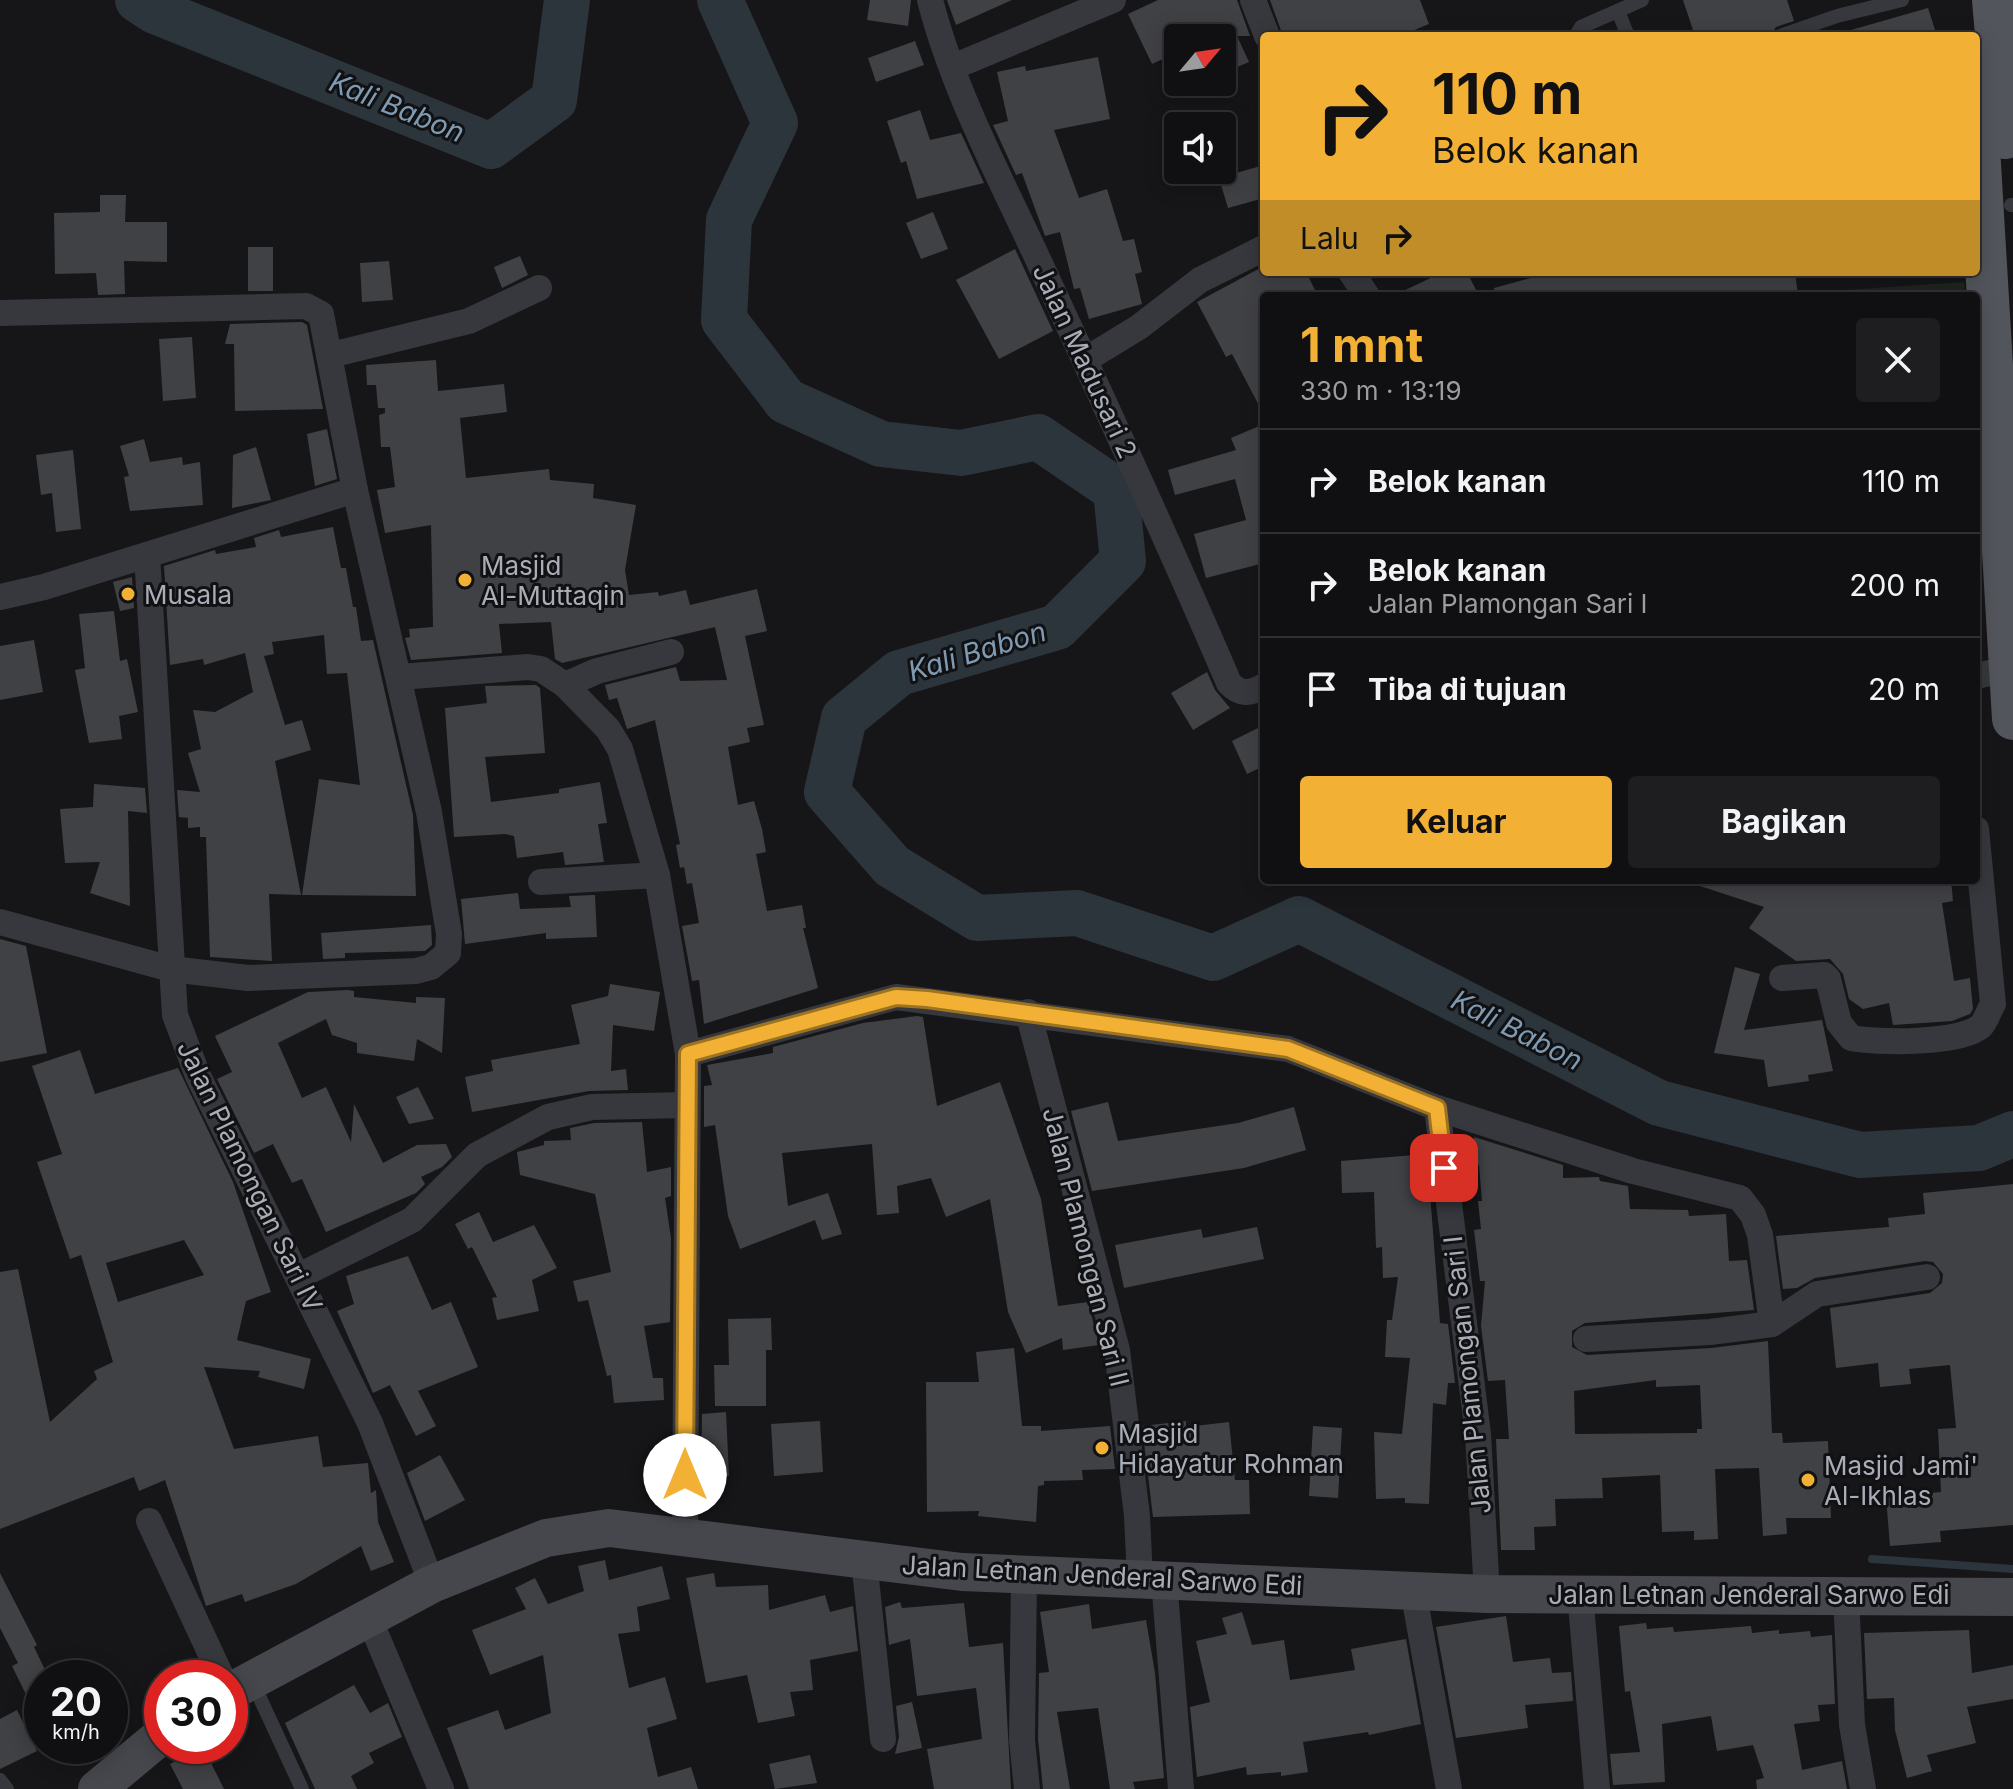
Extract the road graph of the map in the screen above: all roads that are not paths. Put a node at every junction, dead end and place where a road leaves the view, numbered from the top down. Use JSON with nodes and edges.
{"nodes":[{"id":1,"x":930,"y":0,"type":"edge"},
{"id":2,"x":1113,"y":0,"type":"edge"},
{"id":3,"x":1253,"y":0,"type":"edge"},
{"id":4,"x":1642,"y":0,"type":"edge"},
{"id":5,"x":1902,"y":0,"type":"edge"},
{"id":6,"x":1969,"y":0,"type":"edge"},
{"id":7,"x":1993,"y":0,"type":"edge"},
{"id":8,"x":1618,"y":11,"type":"junction"},
{"id":9,"x":1265,"y":32,"type":"edge"},
{"id":10,"x":1578,"y":32,"type":"edge"},
{"id":11,"x":1626,"y":32,"type":"edge"},
{"id":12,"x":1791,"y":32,"type":"edge"},
{"id":13,"x":1972,"y":32,"type":"edge"},
{"id":14,"x":953,"y":67,"type":"junction"},
{"id":15,"x":1996,"y":81,"type":"edge"},
{"id":16,"x":2000,"y":223,"type":"edge"},
{"id":17,"x":1260,"y":250,"type":"edge"},
{"id":18,"x":539,"y":288,"type":"dead end"},
{"id":19,"x":0,"y":313,"type":"edge"},
{"id":20,"x":331,"y":355,"type":"junction"},
{"id":21,"x":1085,"y":360,"type":"junction"},
{"id":22,"x":1986,"y":434,"type":"edge"},
{"id":23,"x":355,"y":490,"type":"junction"},
{"id":24,"x":147,"y":555,"type":"junction"},
{"id":25,"x":0,"y":597,"type":"edge"},
{"id":26,"x":671,"y":652,"type":"dead end"},
{"id":27,"x":1992,"y":672,"type":"edge"},
{"id":28,"x":400,"y":677,"type":"junction"},
{"id":29,"x":565,"y":685,"type":"junction"},
{"id":30,"x":1260,"y":688,"type":"edge"},
{"id":31,"x":2013,"y":719,"type":"edge"},
{"id":32,"x":657,"y":875,"type":"junction"},
{"id":33,"x":1980,"y":879,"type":"edge"},
{"id":34,"x":541,"y":882,"type":"dead end"},
{"id":35,"x":0,"y":922,"type":"edge"},
{"id":36,"x":171,"y":969,"type":"junction"},
{"id":37,"x":1782,"y":978,"type":"dead end"},
{"id":38,"x":1028,"y":1012,"type":"junction"},
{"id":39,"x":688,"y":1054,"type":"junction"},
{"id":40,"x":687,"y":1105,"type":"junction"},
{"id":41,"x":1437,"y":1108,"type":"junction"},
{"id":42,"x":299,"y":1276,"type":"junction"},
{"id":43,"x":1927,"y":1277,"type":"dead end"},
{"id":44,"x":1772,"y":1324,"type":"junction"},
{"id":45,"x":1586,"y":1339,"type":"dead end"},
{"id":46,"x":149,"y":1521,"type":"dead end"},
{"id":47,"x":685,"y":1537,"type":"junction"},
{"id":48,"x":864,"y":1560,"type":"junction"},
{"id":49,"x":1024,"y":1575,"type":"junction"},
{"id":50,"x":1152,"y":1580,"type":"junction"},
{"id":51,"x":432,"y":1584,"type":"junction"},
{"id":52,"x":1413,"y":1590,"type":"junction"},
{"id":53,"x":1580,"y":1593,"type":"junction"},
{"id":54,"x":1487,"y":1594,"type":"junction"},
{"id":55,"x":1846,"y":1595,"type":"junction"},
{"id":56,"x":2013,"y":1597,"type":"edge"},
{"id":57,"x":369,"y":1618,"type":"junction"},
{"id":58,"x":222,"y":1660,"type":"edge"},
{"id":59,"x":248,"y":1678,"type":"edge"},
{"id":60,"x":248,"y":1704,"type":"edge"},
{"id":61,"x":883,"y":1739,"type":"dead end"},
{"id":62,"x":144,"y":1750,"type":"edge"},
{"id":63,"x":0,"y":1780,"type":"edge"},
{"id":64,"x":7,"y":1789,"type":"edge"},
{"id":65,"x":97,"y":1789,"type":"edge"},
{"id":66,"x":302,"y":1789,"type":"edge"},
{"id":67,"x":441,"y":1789,"type":"edge"},
{"id":68,"x":1027,"y":1789,"type":"edge"},
{"id":69,"x":1181,"y":1789,"type":"edge"},
{"id":70,"x":1449,"y":1789,"type":"edge"},
{"id":71,"x":1597,"y":1789,"type":"edge"},
{"id":72,"x":1863,"y":1789,"type":"edge"}],
"edges":[{"from":1,"to":14,"type":"street","name":"Jalan Madusari 2"},
{"from":2,"to":14,"type":"street"},
{"from":3,"to":9,"type":"street"},
{"from":4,"to":8,"type":"lane"},
{"from":5,"to":12,"type":"lane"},
{"from":6,"to":13,"type":"main road"},
{"from":7,"to":15,"type":"main road"},
{"from":8,"to":10,"type":"lane"},
{"from":8,"to":11,"type":"lane"},
{"from":14,"to":21,"type":"street","name":"Jalan Madusari 2"},
{"from":15,"to":16,"type":"main road"},
{"from":16,"to":22,"type":"main road"},
{"from":17,"to":21,"type":"street"},
{"from":18,"to":20,"type":"street"},
{"from":19,"to":20,"type":"street"},
{"from":20,"to":23,"type":"street"},
{"from":21,"to":30,"type":"street","name":"Jalan Madusari 2"},
{"from":22,"to":27,"type":"main road"},
{"from":23,"to":24,"type":"street"},
{"from":23,"to":28,"type":"street"},
{"from":24,"to":25,"type":"street"},
{"from":24,"to":36,"type":"street","name":"Jalan Plamongan Sari IV"},
{"from":26,"to":29,"type":"street"},
{"from":27,"to":31,"type":"main road"},
{"from":28,"to":29,"type":"street"},
{"from":28,"to":36,"type":"street"},
{"from":29,"to":32,"type":"street"},
{"from":32,"to":34,"type":"street"},
{"from":32,"to":39,"type":"street"},
{"from":33,"to":37,"type":"street"},
{"from":35,"to":36,"type":"street"},
{"from":36,"to":42,"type":"street","name":"Jalan Plamongan Sari IV"},
{"from":38,"to":39,"type":"street"},
{"from":38,"to":41,"type":"street"},
{"from":38,"to":50,"type":"street","name":"Jalan Plamongan Sari II"},
{"from":39,"to":40,"type":"street"},
{"from":40,"to":42,"type":"street"},
{"from":40,"to":47,"type":"street"},
{"from":41,"to":44,"type":"street"},
{"from":41,"to":54,"type":"street","name":"Jalan Plamongan Sari I"},
{"from":42,"to":51,"type":"street","name":"Jalan Plamongan Sari IV"},
{"from":43,"to":44,"type":"street"},
{"from":44,"to":45,"type":"street"},
{"from":46,"to":58,"type":"street"},
{"from":47,"to":48,"type":"main road","name":"Jalan Letnan Jenderal Sarwo Edi"},
{"from":47,"to":51,"type":"main road","name":"Jalan Letnan Jenderal Sarwo Edi"},
{"from":48,"to":49,"type":"main road","name":"Jalan Letnan Jenderal Sarwo Edi"},
{"from":48,"to":61,"type":"street"},
{"from":49,"to":50,"type":"main road","name":"Jalan Letnan Jenderal Sarwo Edi"},
{"from":49,"to":68,"type":"street"},
{"from":50,"to":52,"type":"main road","name":"Jalan Letnan Jenderal Sarwo Edi"},
{"from":50,"to":69,"type":"street","name":"Jalan Plamongan Sari II"},
{"from":51,"to":57,"type":"main road","name":"Jalan Letnan Jenderal Sarwo Edi"},
{"from":52,"to":54,"type":"main road","name":"Jalan Letnan Jenderal Sarwo Edi"},
{"from":52,"to":70,"type":"street"},
{"from":53,"to":54,"type":"main road","name":"Jalan Letnan Jenderal Sarwo Edi"},
{"from":53,"to":55,"type":"main road","name":"Jalan Letnan Jenderal Sarwo Edi"},
{"from":53,"to":71,"type":"street"},
{"from":55,"to":56,"type":"main road","name":"Jalan Letnan Jenderal Sarwo Edi"},
{"from":55,"to":72,"type":"street"},
{"from":57,"to":59,"type":"main road","name":"Jalan Letnan Jenderal Sarwo Edi"},
{"from":57,"to":67,"type":"street"},
{"from":60,"to":66,"type":"lane"},
{"from":62,"to":65,"type":"main road"},
{"from":63,"to":64,"type":"lane"}]}
